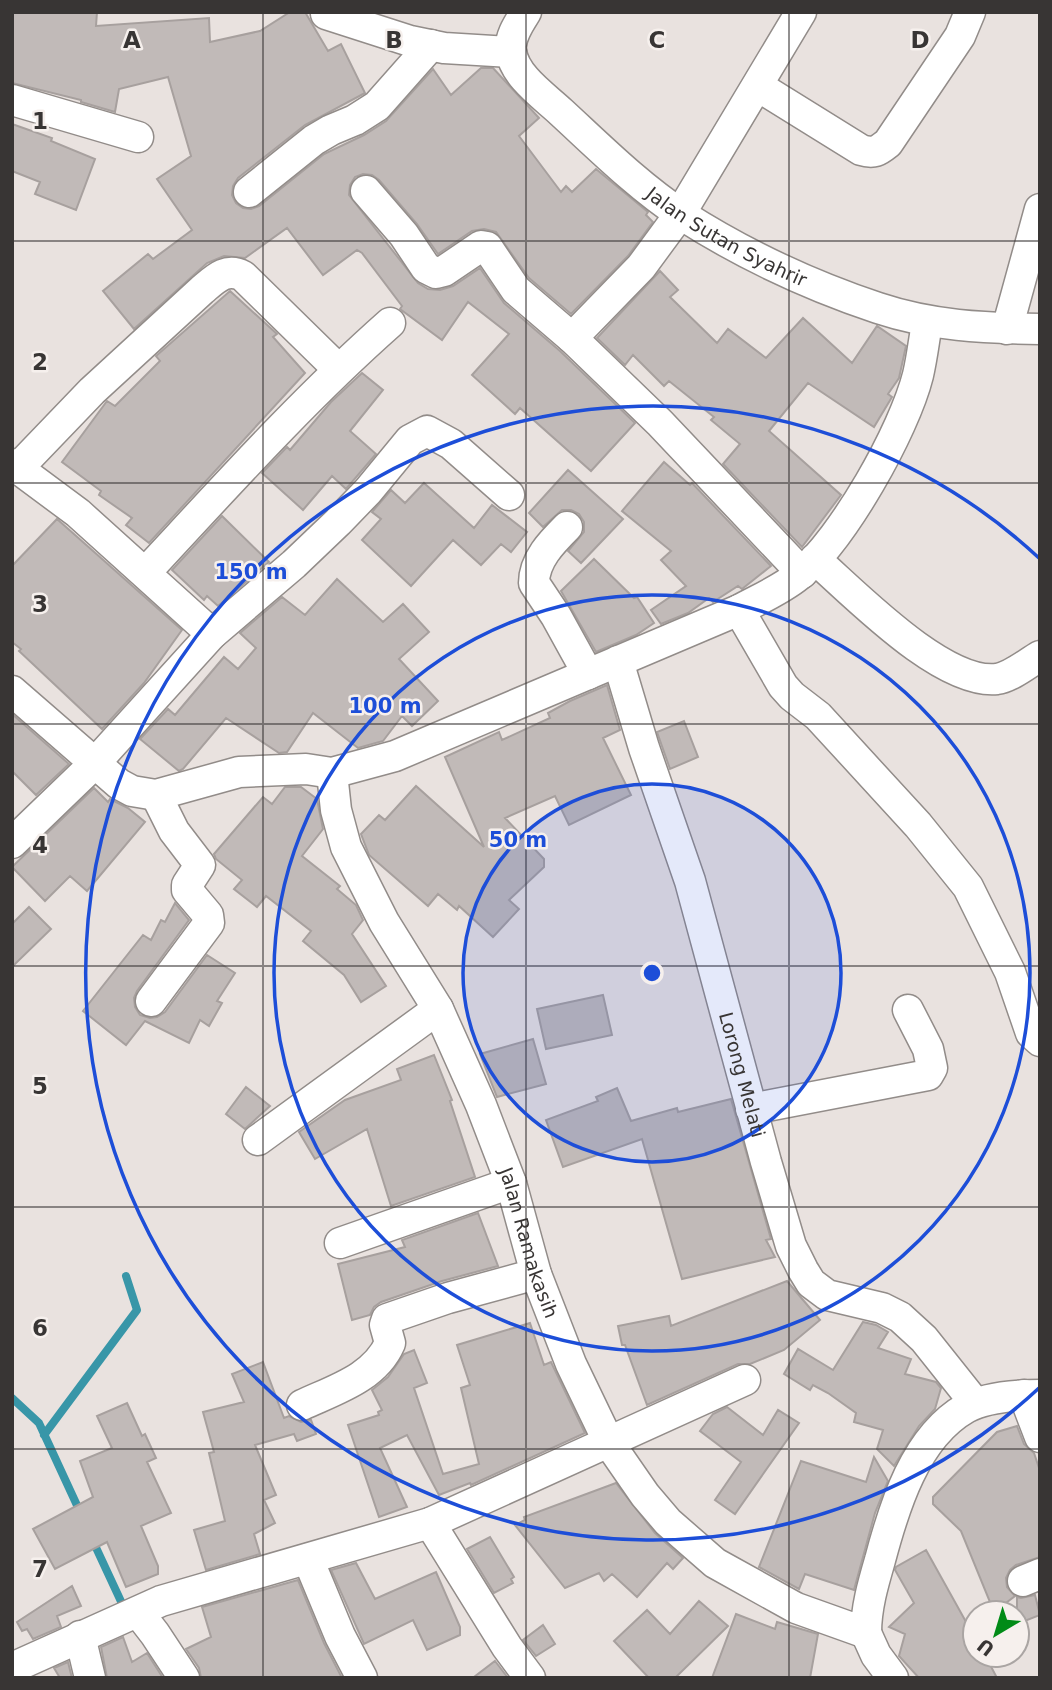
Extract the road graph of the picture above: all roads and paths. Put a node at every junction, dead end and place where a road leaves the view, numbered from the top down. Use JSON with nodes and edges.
{"nodes":[{"id":1,"x":526,"y":12,"type":"edge"},
{"id":2,"x":801,"y":12,"type":"edge"},
{"id":3,"x":970,"y":12,"type":"edge"},
{"id":4,"x":326,"y":14,"type":"edge"},
{"id":5,"x":431,"y":45,"type":"junction"},
{"id":6,"x":511,"y":52,"type":"junction"},
{"id":7,"x":758,"y":86,"type":"junction"},
{"id":8,"x":12,"y":100,"type":"edge"},
{"id":9,"x":138,"y":137,"type":"dead end"},
{"id":10,"x":366,"y":191,"type":"dead end"},
{"id":11,"x":249,"y":192,"type":"dead end"},
{"id":12,"x":1040,"y":209,"type":"edge"},
{"id":13,"x":680,"y":214,"type":"junction"},
{"id":14,"x":390,"y":323,"type":"dead end"},
{"id":15,"x":927,"y":323,"type":"junction"},
{"id":16,"x":1007,"y":329,"type":"junction"},
{"id":17,"x":1040,"y":329,"type":"edge"},
{"id":18,"x":572,"y":338,"type":"junction"},
{"id":19,"x":338,"y":369,"type":"junction"},
{"id":20,"x":16,"y":466,"type":"edge"},
{"id":21,"x":509,"y":495,"type":"dead end"},
{"id":22,"x":567,"y":527,"type":"dead end"},
{"id":23,"x":808,"y":566,"type":"junction"},
{"id":24,"x":145,"y":573,"type":"junction"},
{"id":25,"x":739,"y":610,"type":"junction"},
{"id":26,"x":212,"y":634,"type":"junction"},
{"id":27,"x":1040,"y":656,"type":"edge"},
{"id":28,"x":618,"y":661,"type":"junction"},
{"id":29,"x":588,"y":674,"type":"junction"},
{"id":30,"x":12,"y":691,"type":"edge"},
{"id":31,"x":95,"y":763,"type":"junction"},
{"id":32,"x":332,"y":773,"type":"junction"},
{"id":33,"x":156,"y":795,"type":"junction"},
{"id":34,"x":12,"y":843,"type":"edge"},
{"id":35,"x":151,"y":1002,"type":"dead end"},
{"id":36,"x":438,"y":1009,"type":"junction"},
{"id":37,"x":908,"y":1010,"type":"dead end"},
{"id":38,"x":1040,"y":1041,"type":"edge"},
{"id":39,"x":751,"y":1109,"type":"junction"},
{"id":40,"x":258,"y":1140,"type":"dead end"},
{"id":41,"x":511,"y":1184,"type":"junction"},
{"id":42,"x":340,"y":1243,"type":"dead end"},
{"id":43,"x":536,"y":1274,"type":"junction"},
{"id":44,"x":745,"y":1380,"type":"dead end"},
{"id":45,"x":1032,"y":1395,"type":"edge"},
{"id":46,"x":975,"y":1404,"type":"junction"},
{"id":47,"x":302,"y":1405,"type":"dead end"},
{"id":48,"x":1040,"y":1437,"type":"edge"},
{"id":49,"x":609,"y":1443,"type":"junction"},
{"id":50,"x":430,"y":1523,"type":"junction"},
{"id":51,"x":308,"y":1559,"type":"junction"},
{"id":52,"x":147,"y":1608,"type":"junction"},
{"id":53,"x":866,"y":1633,"type":"junction"},
{"id":54,"x":80,"y":1636,"type":"junction"},
{"id":55,"x":12,"y":1668,"type":"edge"},
{"id":56,"x":90,"y":1678,"type":"edge"},
{"id":57,"x":184,"y":1678,"type":"edge"},
{"id":58,"x":362,"y":1678,"type":"edge"},
{"id":59,"x":530,"y":1678,"type":"edge"},
{"id":60,"x":893,"y":1678,"type":"edge"}],
"edges":[{"from":1,"to":6,"type":"street"},
{"from":2,"to":7,"type":"street"},
{"from":3,"to":7,"type":"street"},
{"from":4,"to":5,"type":"street"},
{"from":5,"to":6,"type":"street"},
{"from":5,"to":11,"type":"street"},
{"from":6,"to":13,"type":"street","name":"Jalan Sutan Syahrir"},
{"from":7,"to":13,"type":"street"},
{"from":8,"to":9,"type":"street"},
{"from":10,"to":18,"type":"street"},
{"from":12,"to":16,"type":"street"},
{"from":13,"to":15,"type":"street","name":"Jalan Sutan Syahrir"},
{"from":13,"to":18,"type":"street"},
{"from":14,"to":19,"type":"street"},
{"from":15,"to":16,"type":"street","name":"Jalan Sutan Syahrir"},
{"from":15,"to":23,"type":"street"},
{"from":16,"to":17,"type":"street","name":"Jalan Sutan Syahrir"},
{"from":18,"to":23,"type":"street"},
{"from":19,"to":20,"type":"street"},
{"from":19,"to":24,"type":"street"},
{"from":20,"to":24,"type":"street"},
{"from":21,"to":26,"type":"street"},
{"from":22,"to":29,"type":"street"},
{"from":23,"to":25,"type":"street"},
{"from":23,"to":27,"type":"street"},
{"from":24,"to":26,"type":"street"},
{"from":25,"to":28,"type":"street"},
{"from":25,"to":38,"type":"street"},
{"from":26,"to":31,"type":"street"},
{"from":28,"to":29,"type":"street"},
{"from":28,"to":39,"type":"street","name":"Lorong Melati"},
{"from":29,"to":32,"type":"street"},
{"from":30,"to":31,"type":"street"},
{"from":31,"to":33,"type":"street"},
{"from":31,"to":34,"type":"street"},
{"from":32,"to":33,"type":"street"},
{"from":32,"to":36,"type":"street","name":"Jalan Ramakasih"},
{"from":33,"to":35,"type":"street"},
{"from":36,"to":40,"type":"street"},
{"from":36,"to":41,"type":"street","name":"Jalan Ramakasih"},
{"from":37,"to":39,"type":"street"},
{"from":39,"to":46,"type":"street","name":"Lorong Melati"},
{"from":41,"to":42,"type":"street"},
{"from":41,"to":43,"type":"street","name":"Jalan Ramakasih"},
{"from":43,"to":47,"type":"street"},
{"from":43,"to":49,"type":"street","name":"Jalan Ramakasih"},
{"from":44,"to":49,"type":"street"},
{"from":45,"to":46,"type":"street"},
{"from":45,"to":48,"type":"street"},
{"from":46,"to":53,"type":"street"},
{"from":49,"to":50,"type":"street"},
{"from":49,"to":53,"type":"street","name":"Jalan Ramakasih"},
{"from":50,"to":51,"type":"street"},
{"from":50,"to":59,"type":"street"},
{"from":51,"to":52,"type":"street"},
{"from":51,"to":58,"type":"street"},
{"from":52,"to":54,"type":"street"},
{"from":52,"to":57,"type":"street"},
{"from":53,"to":60,"type":"street"},
{"from":54,"to":55,"type":"street"},
{"from":54,"to":56,"type":"street"}]}
